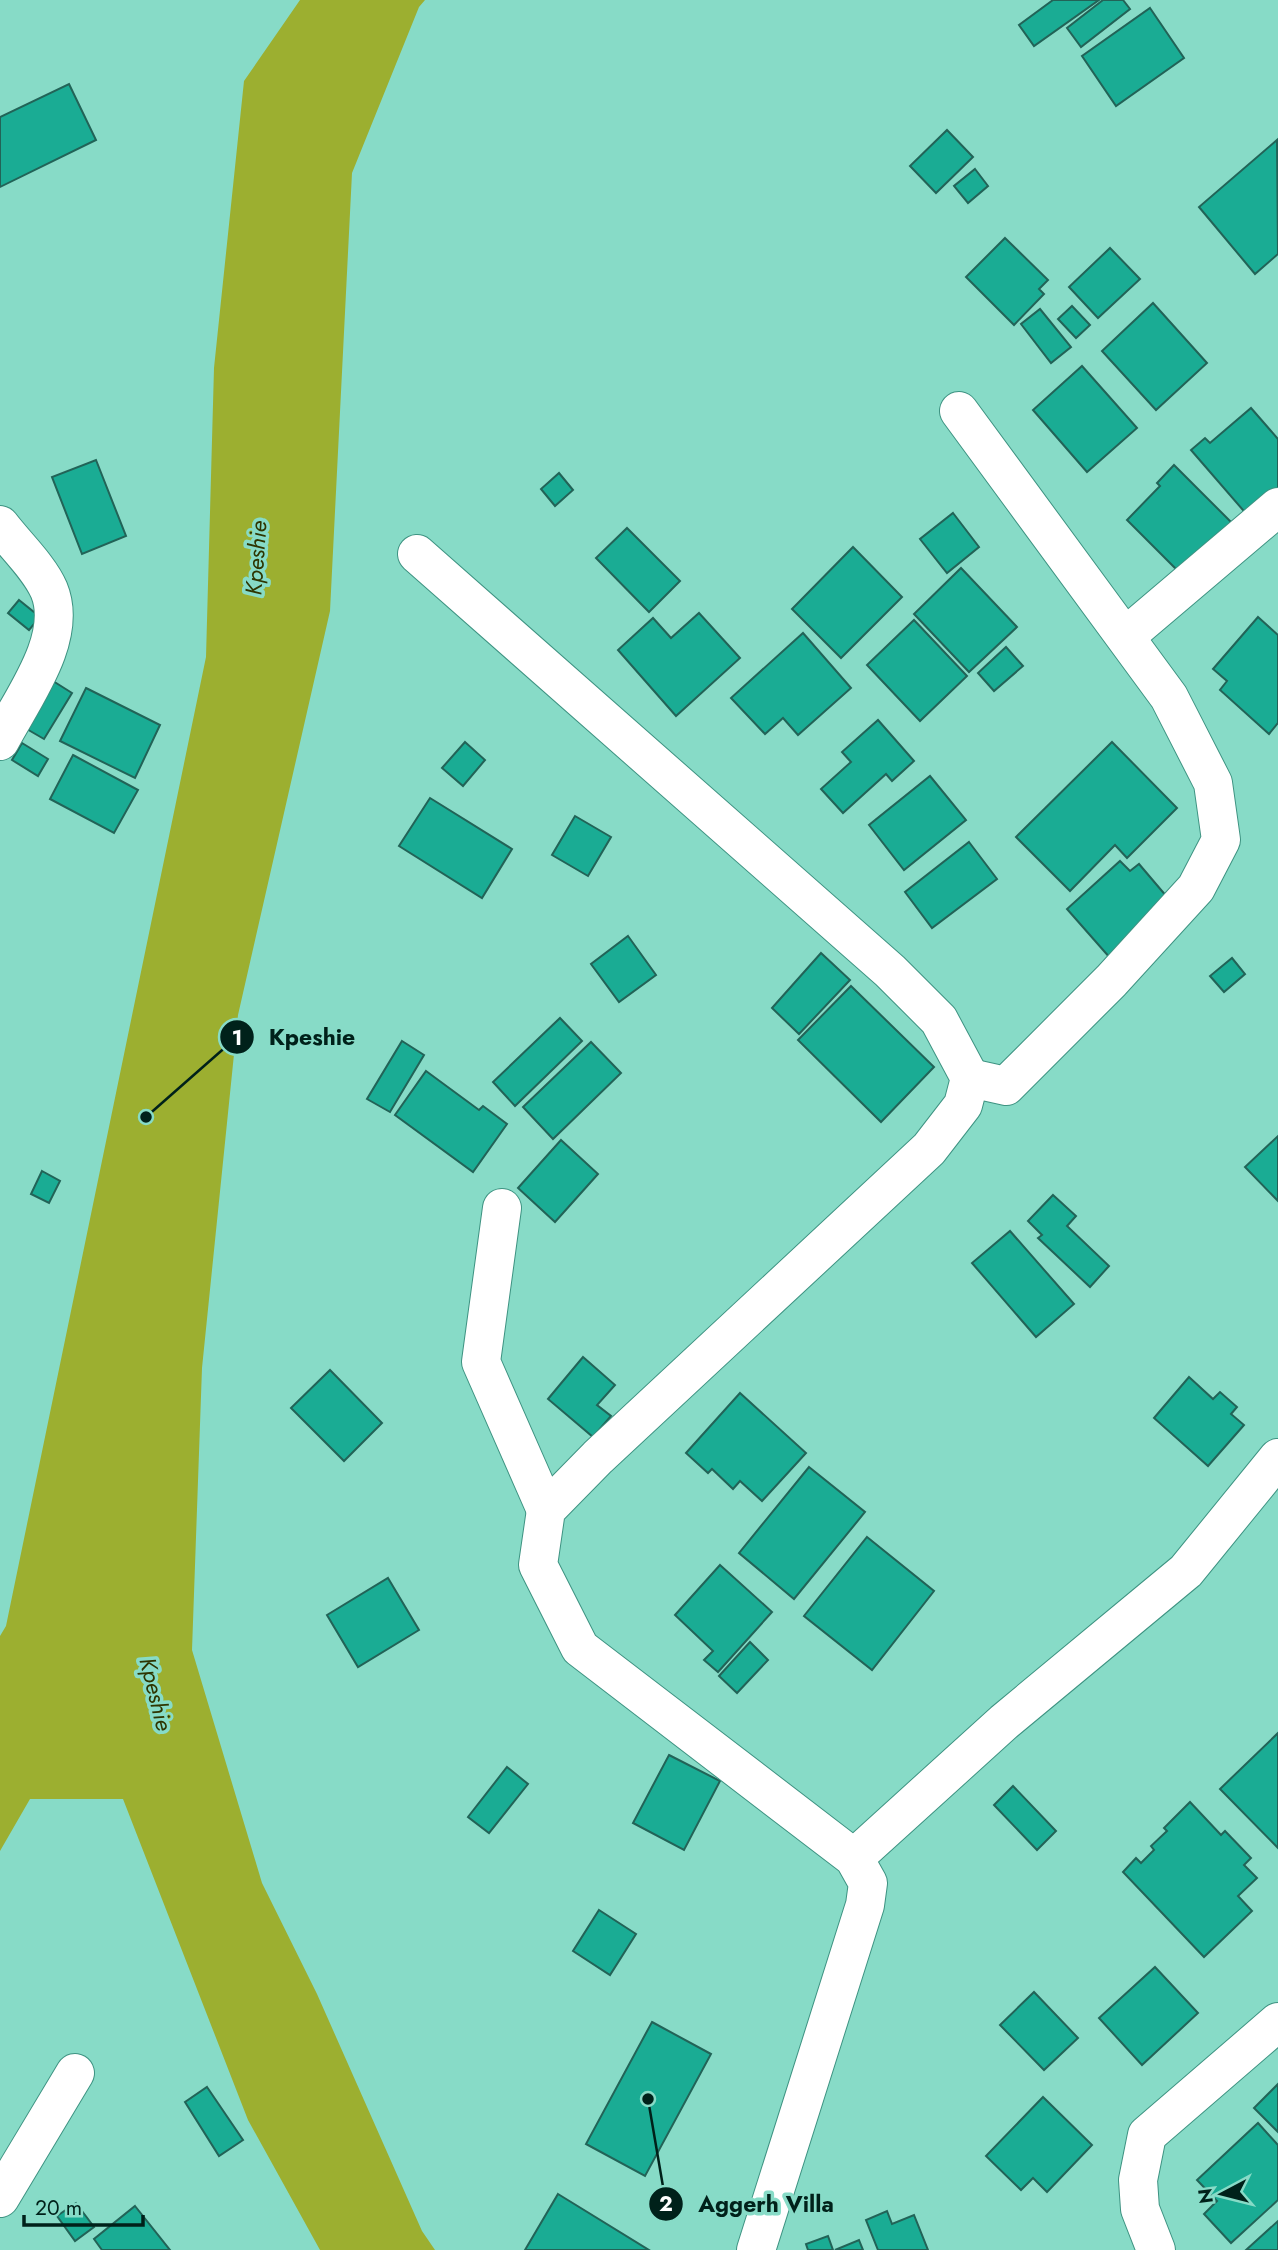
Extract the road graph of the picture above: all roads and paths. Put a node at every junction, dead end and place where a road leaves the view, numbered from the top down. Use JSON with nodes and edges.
{"nodes":[{"id":1,"x":959,"y":411,"type":"dead end"},
{"id":2,"x":1278,"y":508,"type":"edge"},
{"id":3,"x":0,"y":525,"type":"edge"},
{"id":4,"x":417,"y":554,"type":"dead end"},
{"id":5,"x":1126,"y":636,"type":"junction"},
{"id":6,"x":0,"y":741,"type":"edge"},
{"id":7,"x":970,"y":1078,"type":"junction"},
{"id":8,"x":502,"y":1208,"type":"dead end"},
{"id":9,"x":1278,"y":1458,"type":"edge"},
{"id":10,"x":546,"y":1510,"type":"junction"},
{"id":11,"x":854,"y":1858,"type":"junction"},
{"id":12,"x":1278,"y":2022,"type":"edge"},
{"id":13,"x":75,"y":2073,"type":"dead end"},
{"id":14,"x":0,"y":2198,"type":"edge"},
{"id":15,"x":756,"y":2250,"type":"edge"},
{"id":16,"x":1156,"y":2250,"type":"edge"}],
"edges":[{"from":1,"to":5,"type":"street"},
{"from":2,"to":5,"type":"street"},
{"from":3,"to":6,"type":"street"},
{"from":4,"to":7,"type":"street"},
{"from":5,"to":7,"type":"street"},
{"from":7,"to":10,"type":"street"},
{"from":8,"to":10,"type":"street"},
{"from":9,"to":11,"type":"street"},
{"from":10,"to":11,"type":"street"},
{"from":11,"to":15,"type":"street"},
{"from":12,"to":16,"type":"street"},
{"from":13,"to":14,"type":"street"}]}
